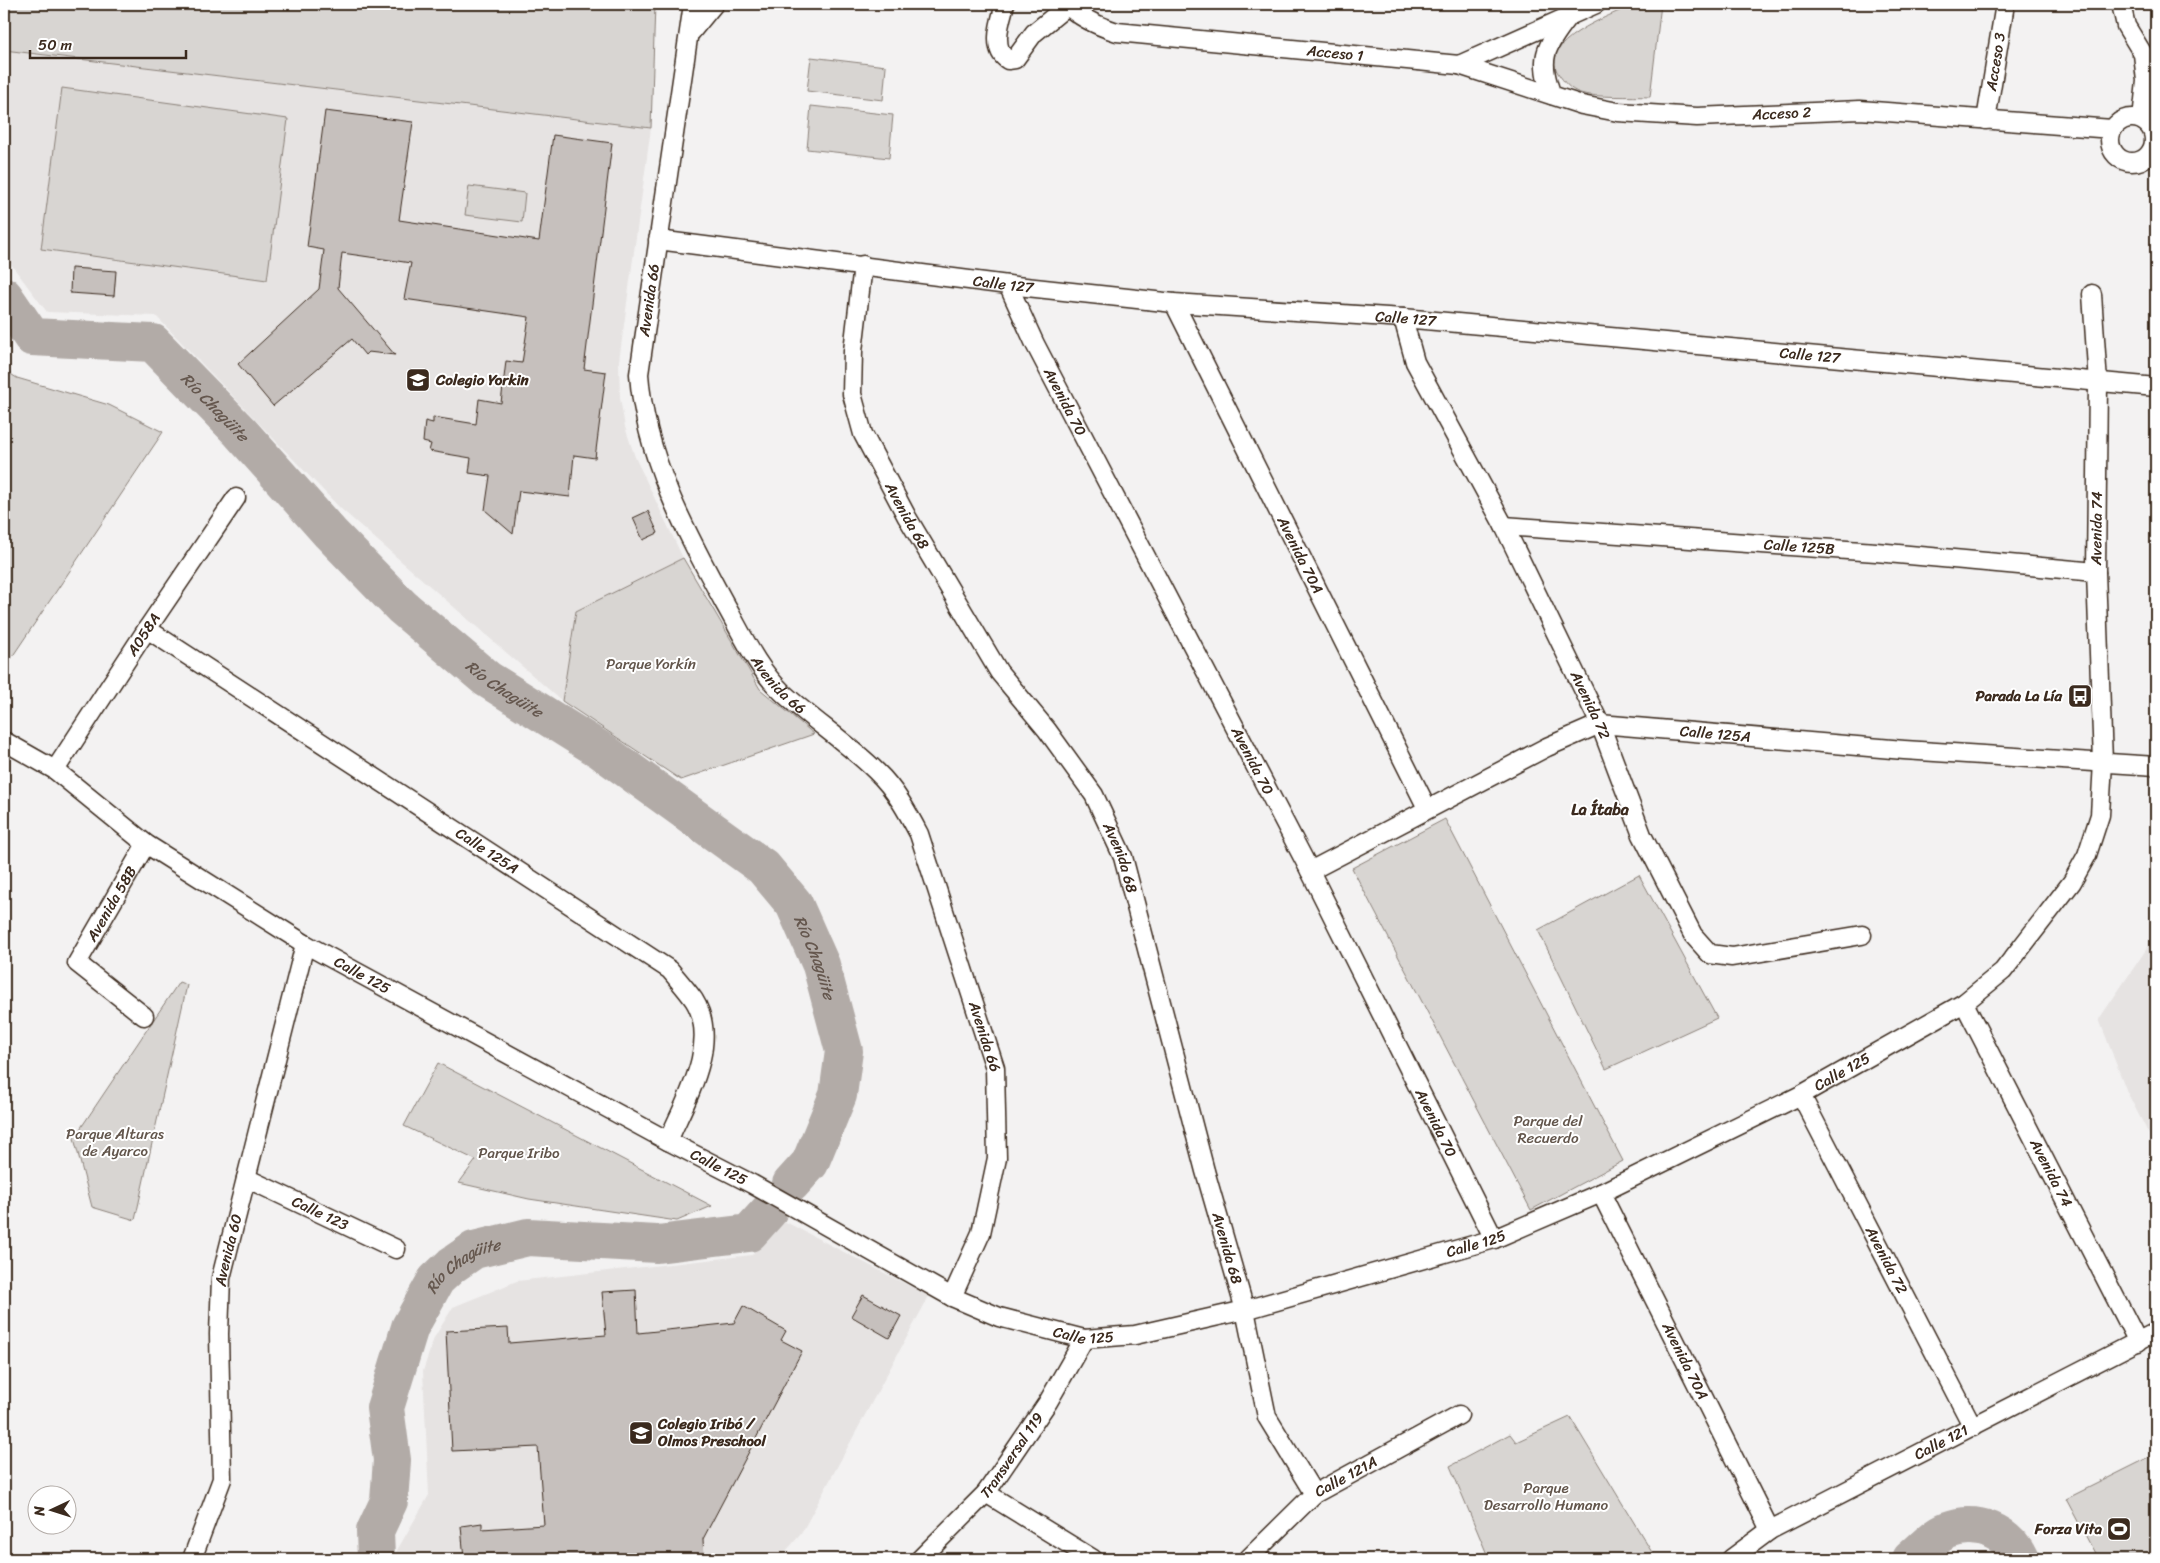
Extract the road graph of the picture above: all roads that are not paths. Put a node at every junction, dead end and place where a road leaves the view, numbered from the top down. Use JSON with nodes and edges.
{"nodes":[{"id":1,"x":693,"y":4,"type":"edge"},
{"id":2,"x":714,"y":4,"type":"edge"},
{"id":3,"x":1005,"y":4,"type":"edge"},
{"id":4,"x":1596,"y":4,"type":"edge"},
{"id":5,"x":2005,"y":4,"type":"edge"},
{"id":6,"x":2121,"y":4,"type":"edge"},
{"id":7,"x":1067,"y":5,"type":"edge"},
{"id":8,"x":1568,"y":17,"type":"junction"},
{"id":9,"x":690,"y":32,"type":"junction"},
{"id":10,"x":1459,"y":64,"type":"junction"},
{"id":11,"x":1552,"y":95,"type":"junction"},
{"id":12,"x":2142,"y":119,"type":"junction"},
{"id":13,"x":1986,"y":120,"type":"junction"},
{"id":14,"x":2112,"y":128,"type":"junction"},
{"id":15,"x":658,"y":240,"type":"junction"},
{"id":16,"x":863,"y":265,"type":"junction"},
{"id":17,"x":1008,"y":285,"type":"junction"},
{"id":18,"x":2092,"y":294,"type":"dead end"},
{"id":19,"x":1174,"y":303,"type":"junction"},
{"id":20,"x":1403,"y":318,"type":"junction"},
{"id":21,"x":2098,"y":382,"type":"junction"},
{"id":22,"x":2156,"y":387,"type":"edge"},
{"id":23,"x":236,"y":498,"type":"dead end"},
{"id":24,"x":1504,"y":526,"type":"junction"},
{"id":25,"x":2096,"y":572,"type":"junction"},
{"id":26,"x":147,"y":629,"type":"junction"},
{"id":27,"x":1600,"y":724,"type":"junction"},
{"id":28,"x":4,"y":740,"type":"edge"},
{"id":29,"x":2103,"y":762,"type":"junction"},
{"id":30,"x":2156,"y":766,"type":"edge"},
{"id":31,"x":55,"y":770,"type":"junction"},
{"id":32,"x":1427,"y":808,"type":"junction"},
{"id":33,"x":146,"y":844,"type":"junction"},
{"id":34,"x":1310,"y":871,"type":"junction"},
{"id":35,"x":1862,"y":936,"type":"dead end"},
{"id":36,"x":305,"y":944,"type":"junction"},
{"id":37,"x":1964,"y":1004,"type":"junction"},
{"id":38,"x":144,"y":1016,"type":"dead end"},
{"id":39,"x":1801,"y":1095,"type":"junction"},
{"id":40,"x":668,"y":1141,"type":"junction"},
{"id":41,"x":246,"y":1178,"type":"junction"},
{"id":42,"x":1601,"y":1193,"type":"junction"},
{"id":43,"x":1494,"y":1239,"type":"junction"},
{"id":44,"x":396,"y":1249,"type":"dead end"},
{"id":45,"x":952,"y":1297,"type":"junction"},
{"id":46,"x":1245,"y":1310,"type":"junction"},
{"id":47,"x":2156,"y":1332,"type":"edge"},
{"id":48,"x":1084,"y":1338,"type":"junction"},
{"id":49,"x":2138,"y":1342,"type":"junction"},
{"id":50,"x":1459,"y":1415,"type":"dead end"},
{"id":51,"x":1973,"y":1427,"type":"junction"},
{"id":52,"x":986,"y":1493,"type":"junction"},
{"id":53,"x":1314,"y":1494,"type":"junction"},
{"id":54,"x":1770,"y":1530,"type":"junction"},
{"id":55,"x":192,"y":1559,"type":"edge"},
{"id":56,"x":920,"y":1559,"type":"edge"},
{"id":57,"x":1093,"y":1559,"type":"edge"},
{"id":58,"x":1248,"y":1559,"type":"edge"},
{"id":59,"x":1731,"y":1559,"type":"edge"}],
"edges":[{"from":1,"to":9,"type":"street","name":"Avenida 66"},
{"from":2,"to":9,"type":"street"},
{"from":3,"to":7,"type":"street","name":"Acceso 1"},
{"from":4,"to":8,"type":"street","name":"Acceso 1"},
{"from":5,"to":13,"type":"street","name":"Acceso 3"},
{"from":6,"to":12,"type":"street"},
{"from":7,"to":10,"type":"street","name":"Acceso 1"},
{"from":8,"to":10,"type":"street","name":"Acceso 1"},
{"from":8,"to":11,"type":"street"},
{"from":9,"to":15,"type":"street","name":"Avenida 66"},
{"from":10,"to":11,"type":"street","name":"Acceso 2"},
{"from":11,"to":13,"type":"street","name":"Acceso 2"},
{"from":12,"to":14,"type":"street"},
{"from":12,"to":14,"type":"street"},
{"from":13,"to":14,"type":"street","name":"Acceso 2"},
{"from":15,"to":16,"type":"street","name":"Calle 127"},
{"from":15,"to":45,"type":"street","name":"Avenida 66"},
{"from":16,"to":17,"type":"street","name":"Calle 127"},
{"from":16,"to":46,"type":"street","name":"Avenida 68"},
{"from":17,"to":19,"type":"street","name":"Calle 127"},
{"from":17,"to":34,"type":"street","name":"Avenida 70"},
{"from":18,"to":21,"type":"street","name":"Avenida 74"},
{"from":19,"to":20,"type":"street","name":"Calle 127"},
{"from":19,"to":32,"type":"street","name":"Avenida 70A"},
{"from":20,"to":21,"type":"street","name":"Calle 127"},
{"from":20,"to":24,"type":"street","name":"Avenida 72"},
{"from":21,"to":22,"type":"street","name":"Calle 127"},
{"from":21,"to":25,"type":"street","name":"Avenida 74"},
{"from":23,"to":26,"type":"street","name":"A058A"},
{"from":24,"to":25,"type":"street","name":"Calle 125B"},
{"from":24,"to":27,"type":"street","name":"Avenida 72"},
{"from":25,"to":29,"type":"street","name":"Avenida 74"},
{"from":26,"to":31,"type":"street","name":"A058A"},
{"from":26,"to":40,"type":"street","name":"Calle 125A"},
{"from":27,"to":29,"type":"street","name":"Calle 125A"},
{"from":27,"to":32,"type":"street","name":"Calle 125A"},
{"from":27,"to":35,"type":"street","name":"Avenida 72"},
{"from":28,"to":31,"type":"street","name":"Calle 125"},
{"from":29,"to":30,"type":"street","name":"Calle 125A"},
{"from":29,"to":37,"type":"street","name":"Calle 125"},
{"from":31,"to":33,"type":"street","name":"Calle 125"},
{"from":32,"to":34,"type":"street","name":"Calle 125A"},
{"from":33,"to":36,"type":"street","name":"Calle 125"},
{"from":33,"to":38,"type":"street","name":"Avenida 58B"},
{"from":34,"to":43,"type":"street","name":"Avenida 70"},
{"from":36,"to":40,"type":"street","name":"Calle 125"},
{"from":36,"to":41,"type":"street","name":"Avenida 60"},
{"from":37,"to":39,"type":"street","name":"Calle 125"},
{"from":37,"to":49,"type":"street","name":"Avenida 74"},
{"from":39,"to":42,"type":"street","name":"Calle 125"},
{"from":39,"to":51,"type":"street","name":"Avenida 72"},
{"from":40,"to":45,"type":"street","name":"Calle 125"},
{"from":41,"to":44,"type":"street","name":"Calle 123"},
{"from":41,"to":55,"type":"street","name":"Avenida 60"},
{"from":42,"to":43,"type":"street","name":"Calle 125"},
{"from":42,"to":54,"type":"street","name":"Avenida 70A"},
{"from":43,"to":46,"type":"street","name":"Calle 125"},
{"from":45,"to":48,"type":"street","name":"Calle 125"},
{"from":46,"to":48,"type":"street","name":"Calle 125"},
{"from":46,"to":53,"type":"street","name":"Avenida 68"},
{"from":47,"to":49,"type":"street","name":"Calle 121"},
{"from":48,"to":52,"type":"street","name":"Transversal 119"},
{"from":49,"to":51,"type":"street","name":"Calle 121"},
{"from":50,"to":53,"type":"street","name":"Calle 121A"},
{"from":51,"to":54,"type":"street","name":"Calle 121"},
{"from":52,"to":56,"type":"street","name":"Transversal 119"},
{"from":52,"to":57,"type":"street"},
{"from":53,"to":58,"type":"street","name":"Calle 121A"},
{"from":54,"to":59,"type":"street","name":"Calle 121"}]}
